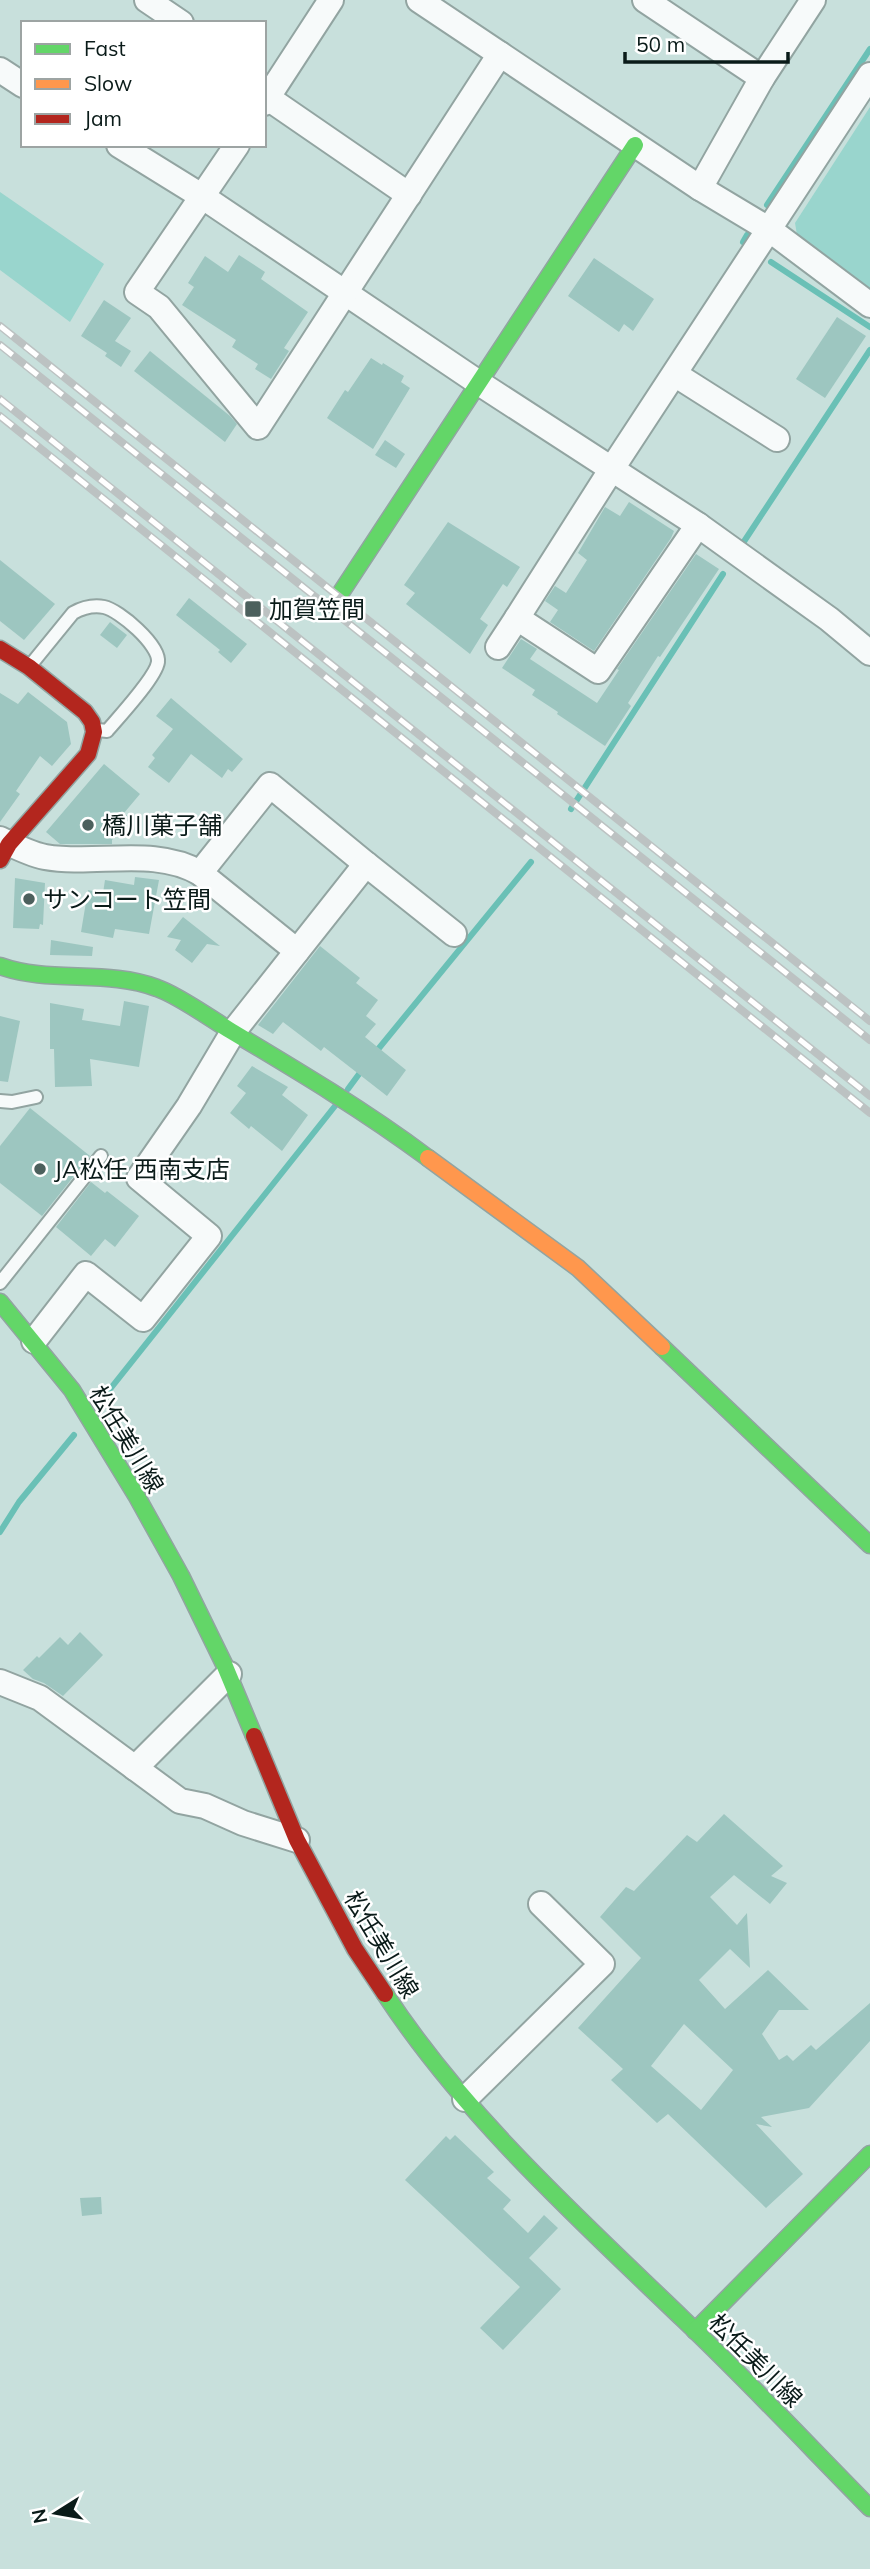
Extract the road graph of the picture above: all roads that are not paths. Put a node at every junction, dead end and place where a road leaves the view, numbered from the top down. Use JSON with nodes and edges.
{"nodes":[{"id":1,"x":146,"y":0,"type":"edge"},
{"id":2,"x":331,"y":0,"type":"edge"},
{"id":3,"x":419,"y":0,"type":"edge"},
{"id":4,"x":645,"y":0,"type":"edge"},
{"id":5,"x":813,"y":0,"type":"edge"},
{"id":6,"x":178,"y":21,"type":"edge"},
{"id":7,"x":500,"y":54,"type":"junction"},
{"id":8,"x":0,"y":70,"type":"edge"},
{"id":9,"x":870,"y":75,"type":"edge"},
{"id":10,"x":762,"y":78,"type":"junction"},
{"id":11,"x":21,"y":84,"type":"edge"},
{"id":12,"x":268,"y":90,"type":"edge"},
{"id":13,"x":635,"y":145,"type":"junction"},
{"id":14,"x":122,"y":147,"type":"edge"},
{"id":15,"x":236,"y":147,"type":"edge"},
{"id":16,"x":700,"y":188,"type":"junction"},
{"id":17,"x":409,"y":195,"type":"junction"},
{"id":18,"x":203,"y":197,"type":"junction"},
{"id":19,"x":770,"y":230,"type":"junction"},
{"id":20,"x":346,"y":292,"type":"junction"},
{"id":21,"x":870,"y":305,"type":"edge"},
{"id":22,"x":676,"y":375,"type":"junction"},
{"id":23,"x":480,"y":383,"type":"junction"},
{"id":24,"x":777,"y":439,"type":"dead end"},
{"id":25,"x":613,"y":467,"type":"junction"},
{"id":26,"x":698,"y":525,"type":"junction"},
{"id":27,"x":340,"y":594,"type":"dead end"},
{"id":28,"x":517,"y":618,"type":"junction"},
{"id":29,"x":498,"y":647,"type":"dead end"},
{"id":30,"x":0,"y":649,"type":"edge"},
{"id":31,"x":870,"y":653,"type":"edge"},
{"id":32,"x":29,"y":667,"type":"junction"},
{"id":33,"x":94,"y":730,"type":"junction"},
{"id":34,"x":3,"y":848,"type":"edge"},
{"id":35,"x":366,"y":864,"type":"junction"},
{"id":36,"x":200,"y":873,"type":"junction"},
{"id":37,"x":454,"y":934,"type":"dead end"},
{"id":38,"x":297,"y":951,"type":"junction"},
{"id":39,"x":0,"y":966,"type":"edge"},
{"id":40,"x":233,"y":1032,"type":"junction"},
{"id":41,"x":36,"y":1097,"type":"dead end"},
{"id":42,"x":0,"y":1101,"type":"edge"},
{"id":43,"x":101,"y":1156,"type":"dead end"},
{"id":44,"x":0,"y":1283,"type":"edge"},
{"id":45,"x":0,"y":1302,"type":"edge"},
{"id":46,"x":34,"y":1341,"type":"junction"},
{"id":47,"x":870,"y":1545,"type":"edge"},
{"id":48,"x":229,"y":1674,"type":"junction"},
{"id":49,"x":0,"y":1682,"type":"edge"},
{"id":50,"x":135,"y":1768,"type":"junction"},
{"id":51,"x":297,"y":1840,"type":"junction"},
{"id":52,"x":541,"y":1904,"type":"dead end"},
{"id":53,"x":466,"y":2099,"type":"junction"},
{"id":54,"x":870,"y":2154,"type":"edge"},
{"id":55,"x":695,"y":2330,"type":"junction"},
{"id":56,"x":870,"y":2508,"type":"edge"}],
"edges":[{"from":1,"to":6,"type":"street"},
{"from":2,"to":12,"type":"street"},
{"from":3,"to":7,"type":"street"},
{"from":4,"to":10,"type":"street"},
{"from":5,"to":10,"type":"street"},
{"from":7,"to":13,"type":"street"},
{"from":7,"to":17,"type":"street"},
{"from":8,"to":11,"type":"street"},
{"from":9,"to":19,"type":"street"},
{"from":10,"to":16,"type":"street"},
{"from":12,"to":17,"type":"street"},
{"from":13,"to":16,"type":"street"},
{"from":13,"to":23,"type":"street"},
{"from":14,"to":18,"type":"street"},
{"from":15,"to":18,"type":"street"},
{"from":16,"to":19,"type":"street"},
{"from":17,"to":20,"type":"street"},
{"from":18,"to":20,"type":"street"},
{"from":18,"to":20,"type":"street"},
{"from":19,"to":21,"type":"street"},
{"from":19,"to":22,"type":"street"},
{"from":20,"to":23,"type":"street"},
{"from":22,"to":24,"type":"street"},
{"from":22,"to":25,"type":"street"},
{"from":23,"to":25,"type":"street"},
{"from":23,"to":27,"type":"street"},
{"from":25,"to":26,"type":"street"},
{"from":25,"to":28,"type":"street"},
{"from":26,"to":28,"type":"street"},
{"from":26,"to":31,"type":"street"},
{"from":28,"to":29,"type":"street"},
{"from":30,"to":32,"type":"street"},
{"from":32,"to":33,"type":"street"},
{"from":32,"to":33,"type":"lane"},
{"from":33,"to":34,"type":"street"},
{"from":34,"to":36,"type":"street"},
{"from":35,"to":36,"type":"street"},
{"from":35,"to":37,"type":"street"},
{"from":35,"to":38,"type":"street"},
{"from":36,"to":38,"type":"street"},
{"from":38,"to":40,"type":"street"},
{"from":39,"to":40,"type":"street"},
{"from":40,"to":46,"type":"street"},
{"from":40,"to":47,"type":"street"},
{"from":41,"to":42,"type":"lane"},
{"from":43,"to":44,"type":"lane"},
{"from":45,"to":46,"type":"street","name":"松任美川線"},
{"from":46,"to":48,"type":"street","name":"松任美川線"},
{"from":48,"to":50,"type":"street"},
{"from":48,"to":51,"type":"street","name":"松任美川線"},
{"from":49,"to":50,"type":"street"},
{"from":50,"to":51,"type":"street"},
{"from":51,"to":53,"type":"street","name":"松任美川線"},
{"from":52,"to":53,"type":"street"},
{"from":53,"to":55,"type":"street","name":"松任美川線"},
{"from":54,"to":55,"type":"street"},
{"from":55,"to":56,"type":"street","name":"松任美川線"}]}
